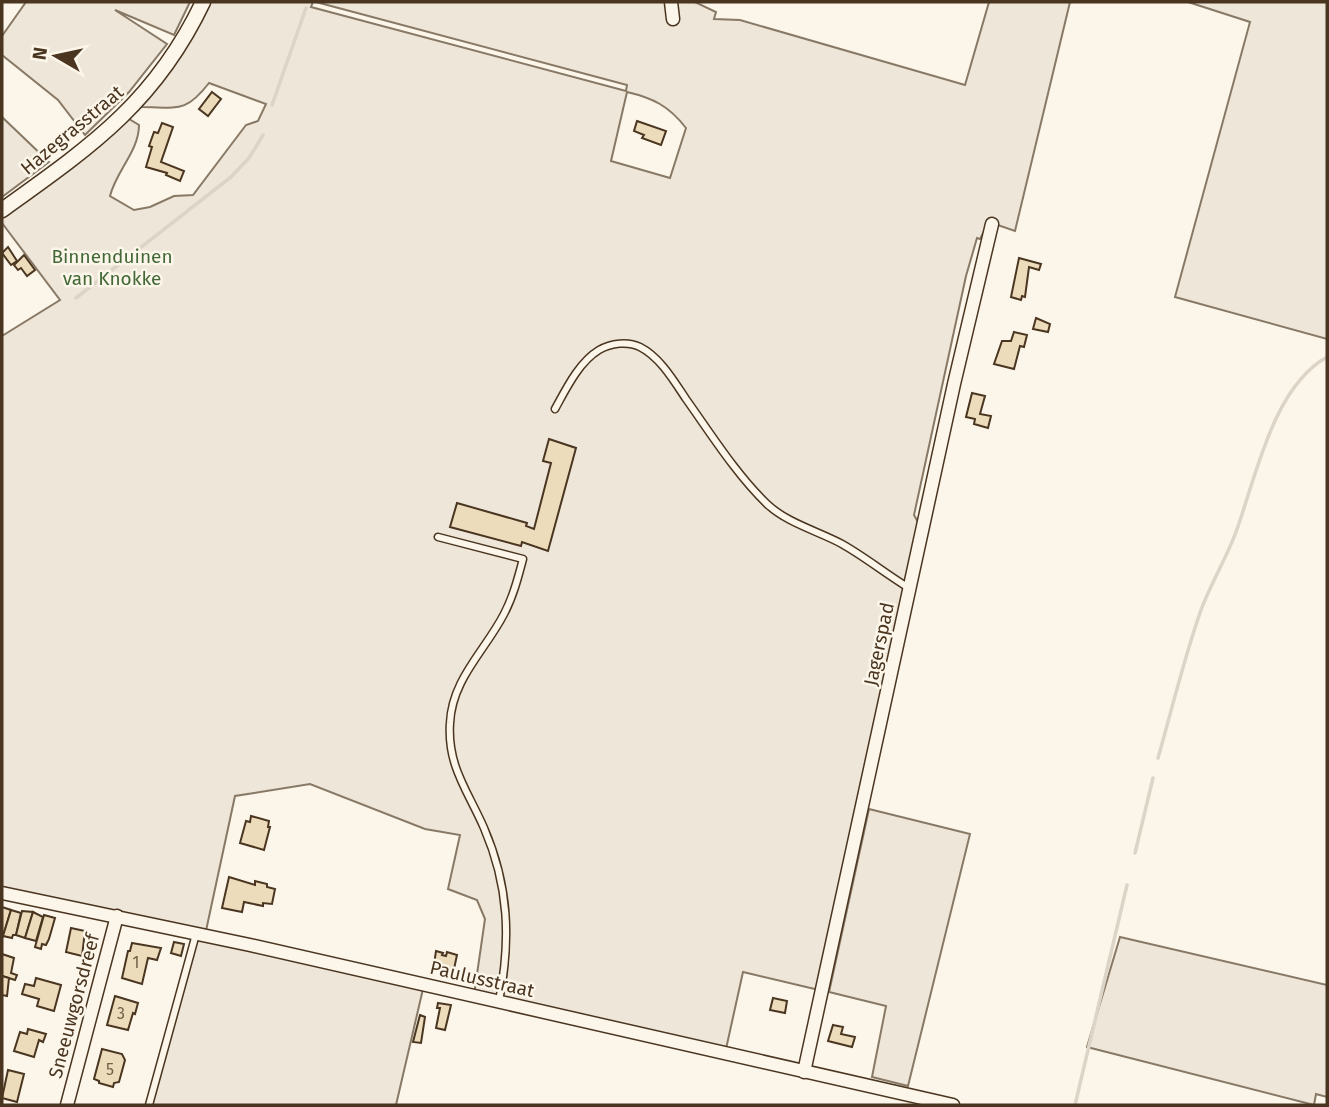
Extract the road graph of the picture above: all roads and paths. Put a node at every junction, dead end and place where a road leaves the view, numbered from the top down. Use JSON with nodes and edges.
{"nodes":[{"id":1,"x":203,"y":2,"type":"edge"},
{"id":2,"x":671,"y":2,"type":"edge"},
{"id":3,"x":673,"y":19,"type":"dead end"},
{"id":4,"x":2,"y":210,"type":"edge"},
{"id":5,"x":992,"y":223,"type":"dead end"},
{"id":6,"x":555,"y":409,"type":"dead end"},
{"id":7,"x":438,"y":537,"type":"dead end"},
{"id":8,"x":911,"y":589,"type":"junction"},
{"id":9,"x":2,"y":893,"type":"edge"},
{"id":10,"x":117,"y":916,"type":"junction"},
{"id":11,"x":195,"y":934,"type":"junction"},
{"id":12,"x":499,"y":1003,"type":"junction"},
{"id":13,"x":804,"y":1072,"type":"junction"},
{"id":14,"x":67,"y":1105,"type":"edge"},
{"id":15,"x":149,"y":1105,"type":"edge"},
{"id":16,"x":953,"y":1105,"type":"edge"}],
"edges":[{"from":1,"to":4,"type":"street","name":"Hazegrasstraat"},
{"from":2,"to":3,"type":"street"},
{"from":5,"to":8,"type":"street","name":"Jagerspad"},
{"from":6,"to":8,"type":"lane"},
{"from":7,"to":12,"type":"lane"},
{"from":8,"to":13,"type":"street","name":"Jagerspad"},
{"from":9,"to":10,"type":"street","name":"Paulusstraat"},
{"from":10,"to":11,"type":"street","name":"Paulusstraat"},
{"from":10,"to":14,"type":"street","name":"Sneeuwgorsdreef"},
{"from":11,"to":12,"type":"street","name":"Paulusstraat"},
{"from":11,"to":15,"type":"lane"},
{"from":12,"to":13,"type":"street","name":"Paulusstraat"},
{"from":13,"to":16,"type":"street","name":"Paulusstraat"}]}
